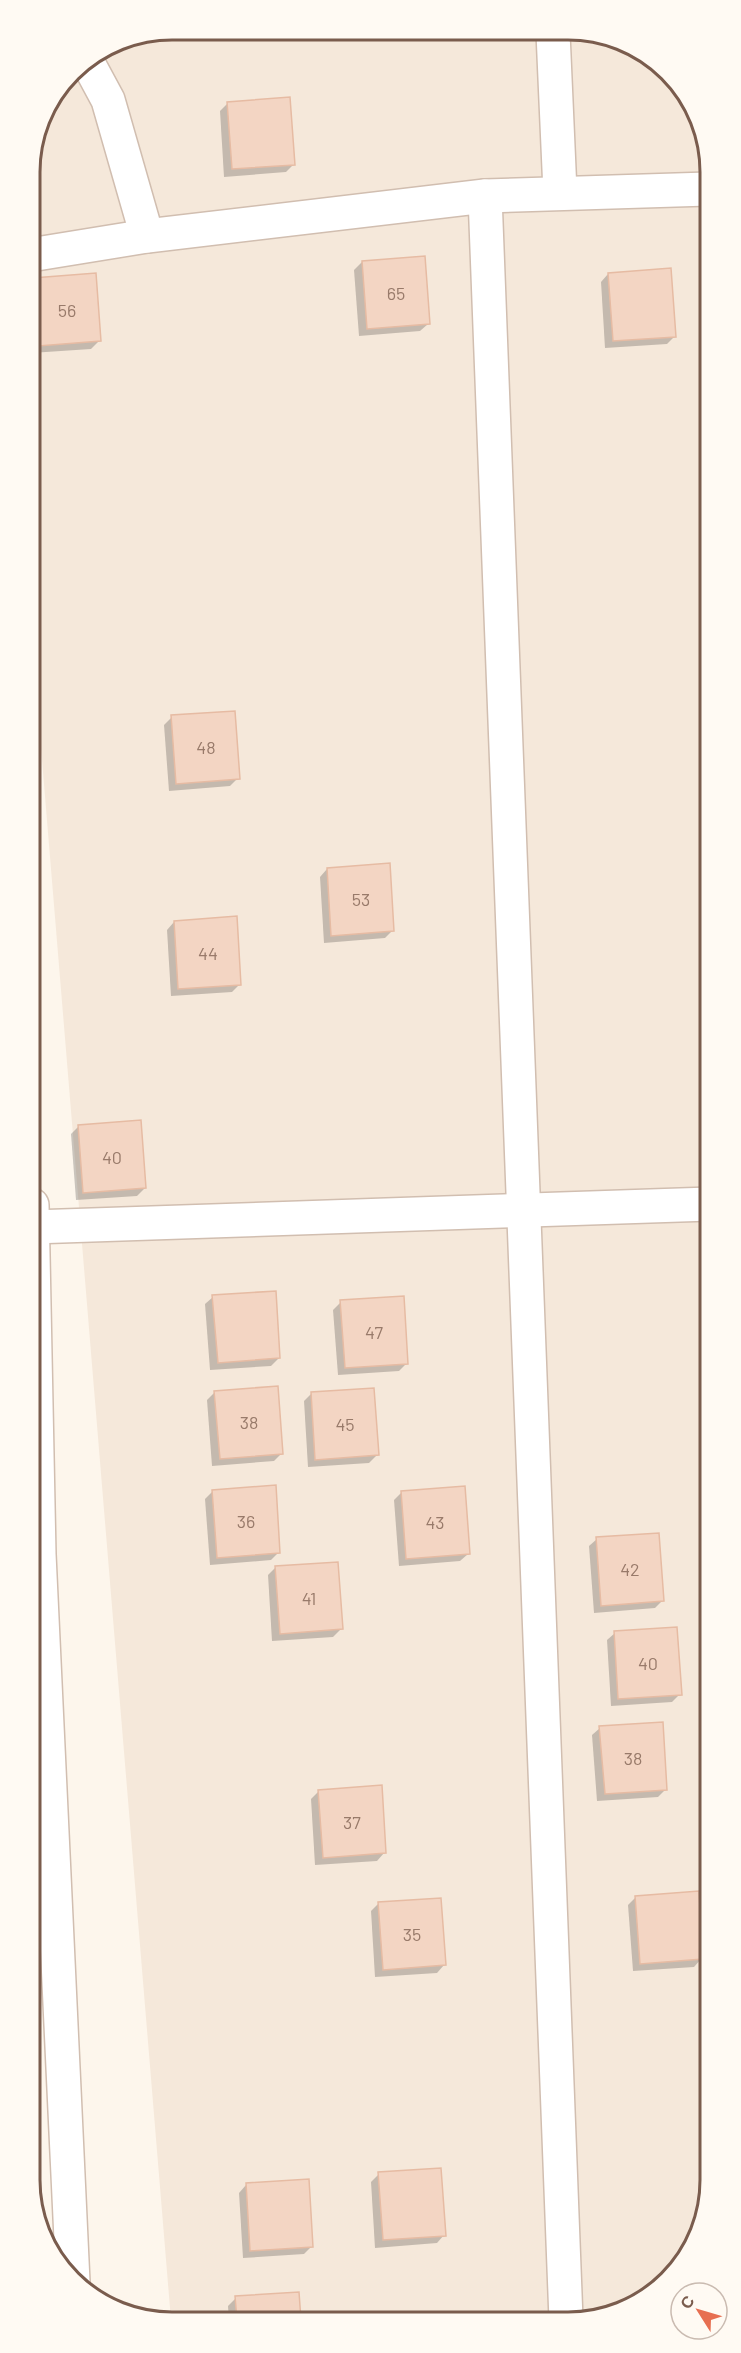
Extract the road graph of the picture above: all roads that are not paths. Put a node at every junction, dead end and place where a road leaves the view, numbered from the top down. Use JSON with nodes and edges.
{"nodes":[{"id":1,"x":553,"y":40,"type":"edge"},
{"id":2,"x":91,"y":69,"type":"edge"},
{"id":3,"x":700,"y":189,"type":"edge"},
{"id":4,"x":560,"y":192,"type":"junction"},
{"id":5,"x":485,"y":196,"type":"junction"},
{"id":6,"x":147,"y":236,"type":"junction"},
{"id":7,"x":41,"y":253,"type":"edge"},
{"id":8,"x":700,"y":1204,"type":"edge"},
{"id":9,"x":524,"y":1211,"type":"junction"},
{"id":10,"x":40,"y":1216,"type":"edge"},
{"id":11,"x":40,"y":1774,"type":"edge"},
{"id":12,"x":46,"y":2019,"type":"edge"},
{"id":13,"x":71,"y":2265,"type":"edge"},
{"id":14,"x":566,"y":2312,"type":"edge"}],
"edges":[{"from":1,"to":4,"type":"street"},
{"from":2,"to":6,"type":"street"},
{"from":3,"to":4,"type":"street"},
{"from":4,"to":5,"type":"street"},
{"from":5,"to":6,"type":"street"},
{"from":5,"to":9,"type":"street"},
{"from":6,"to":7,"type":"street"},
{"from":8,"to":9,"type":"street"},
{"from":9,"to":10,"type":"street"},
{"from":9,"to":14,"type":"street"},
{"from":11,"to":12,"type":"street"},
{"from":12,"to":13,"type":"street"}]}
